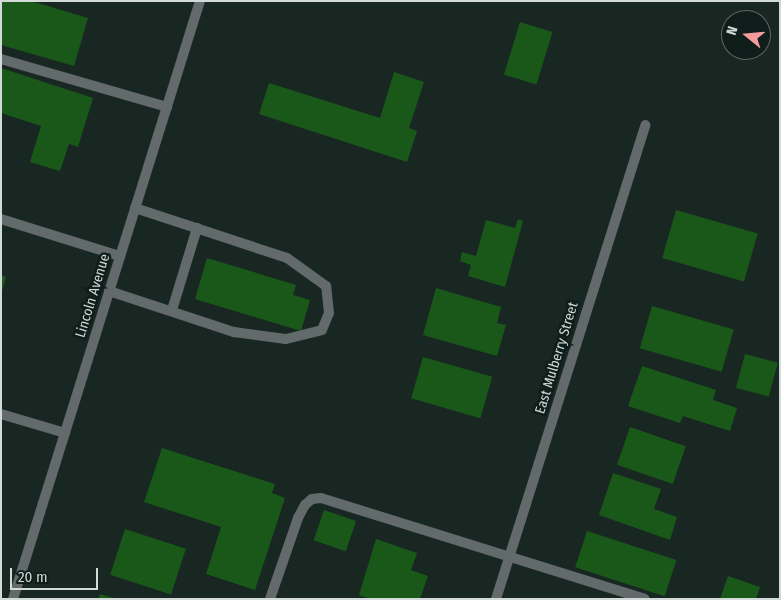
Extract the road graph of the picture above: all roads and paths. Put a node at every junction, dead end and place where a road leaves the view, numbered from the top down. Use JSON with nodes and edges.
{"nodes":[{"id":1,"x":200,"y":1,"type":"edge"},
{"id":2,"x":1,"y":59,"type":"edge"},
{"id":3,"x":167,"y":106,"type":"junction"},
{"id":4,"x":645,"y":125,"type":"dead end"},
{"id":5,"x":135,"y":208,"type":"junction"},
{"id":6,"x":1,"y":219,"type":"edge"},
{"id":7,"x":197,"y":228,"type":"junction"},
{"id":8,"x":120,"y":256,"type":"junction"},
{"id":9,"x":109,"y":291,"type":"junction"},
{"id":10,"x":172,"y":310,"type":"junction"},
{"id":11,"x":1,"y":414,"type":"edge"},
{"id":12,"x":65,"y":433,"type":"junction"},
{"id":13,"x":510,"y":554,"type":"junction"},
{"id":14,"x":13,"y":599,"type":"edge"},
{"id":15,"x":270,"y":599,"type":"edge"},
{"id":16,"x":496,"y":599,"type":"edge"},
{"id":17,"x":645,"y":599,"type":"edge"}],
"edges":[{"from":1,"to":3,"type":"street","name":"Lincoln Avenue"},
{"from":2,"to":3,"type":"street"},
{"from":3,"to":5,"type":"street","name":"Lincoln Avenue"},
{"from":4,"to":13,"type":"street","name":"East Mulberry Street"},
{"from":5,"to":7,"type":"street"},
{"from":5,"to":8,"type":"street","name":"Lincoln Avenue"},
{"from":6,"to":8,"type":"street"},
{"from":7,"to":10,"type":"street"},
{"from":7,"to":10,"type":"street"},
{"from":8,"to":9,"type":"street","name":"Lincoln Avenue"},
{"from":9,"to":10,"type":"street"},
{"from":9,"to":12,"type":"street","name":"Lincoln Avenue"},
{"from":11,"to":12,"type":"street"},
{"from":12,"to":14,"type":"street","name":"Lincoln Avenue"},
{"from":13,"to":15,"type":"street"},
{"from":13,"to":16,"type":"street","name":"East Mulberry Street"},
{"from":13,"to":17,"type":"street"}]}
